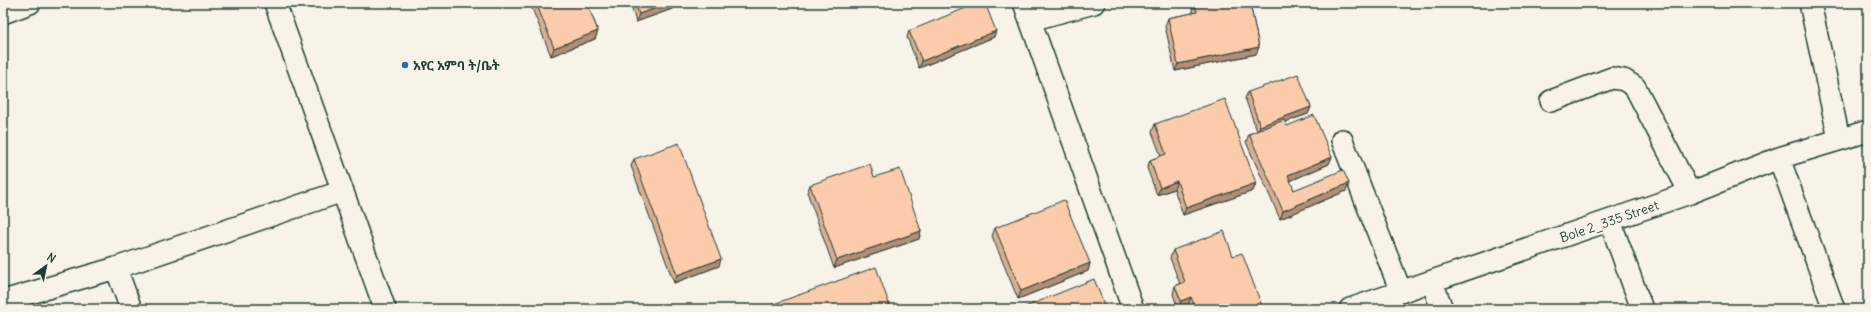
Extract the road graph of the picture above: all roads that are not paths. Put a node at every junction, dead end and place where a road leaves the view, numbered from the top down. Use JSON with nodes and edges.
{"nodes":[{"id":1,"x":30,"y":3,"type":"edge"},
{"id":2,"x":275,"y":3,"type":"edge"},
{"id":3,"x":1094,"y":3,"type":"edge"},
{"id":4,"x":1810,"y":3,"type":"edge"},
{"id":5,"x":1027,"y":11,"type":"edge"},
{"id":6,"x":3,"y":13,"type":"edge"},
{"id":7,"x":1551,"y":101,"type":"dead end"},
{"id":8,"x":1868,"y":131,"type":"edge"},
{"id":9,"x":1839,"y":139,"type":"junction"},
{"id":10,"x":1342,"y":140,"type":"dead end"},
{"id":11,"x":1779,"y":158,"type":"junction"},
{"id":12,"x":343,"y":191,"type":"junction"},
{"id":13,"x":1690,"y":193,"type":"junction"},
{"id":14,"x":1610,"y":221,"type":"junction"},
{"id":15,"x":116,"y":268,"type":"junction"},
{"id":16,"x":1432,"y":282,"type":"junction"},
{"id":17,"x":1401,"y":292,"type":"junction"},
{"id":18,"x":3,"y":301,"type":"edge"},
{"id":19,"x":130,"y":309,"type":"edge"},
{"id":20,"x":385,"y":309,"type":"edge"},
{"id":21,"x":1133,"y":309,"type":"edge"},
{"id":22,"x":1350,"y":309,"type":"edge"},
{"id":23,"x":1442,"y":309,"type":"edge"},
{"id":24,"x":1642,"y":309,"type":"edge"},
{"id":25,"x":1834,"y":309,"type":"edge"}],
"edges":[{"from":1,"to":6,"type":"street"},
{"from":2,"to":12,"type":"street"},
{"from":3,"to":5,"type":"street"},
{"from":4,"to":9,"type":"street"},
{"from":5,"to":21,"type":"street"},
{"from":7,"to":13,"type":"street"},
{"from":8,"to":9,"type":"street","name":"Bole 2_335 Street"},
{"from":9,"to":11,"type":"street","name":"Bole 2_335 Street"},
{"from":10,"to":17,"type":"street"},
{"from":11,"to":13,"type":"street","name":"Bole 2_335 Street"},
{"from":11,"to":25,"type":"street"},
{"from":12,"to":15,"type":"street"},
{"from":12,"to":20,"type":"street"},
{"from":13,"to":14,"type":"street","name":"Bole 2_335 Street"},
{"from":14,"to":16,"type":"street","name":"Bole 2_335 Street"},
{"from":14,"to":24,"type":"street"},
{"from":15,"to":18,"type":"street"},
{"from":15,"to":19,"type":"street"},
{"from":16,"to":17,"type":"street","name":"Bole 2_335 Street"},
{"from":16,"to":23,"type":"street"},
{"from":17,"to":22,"type":"street","name":"Bole 2_335 Street"}]}
